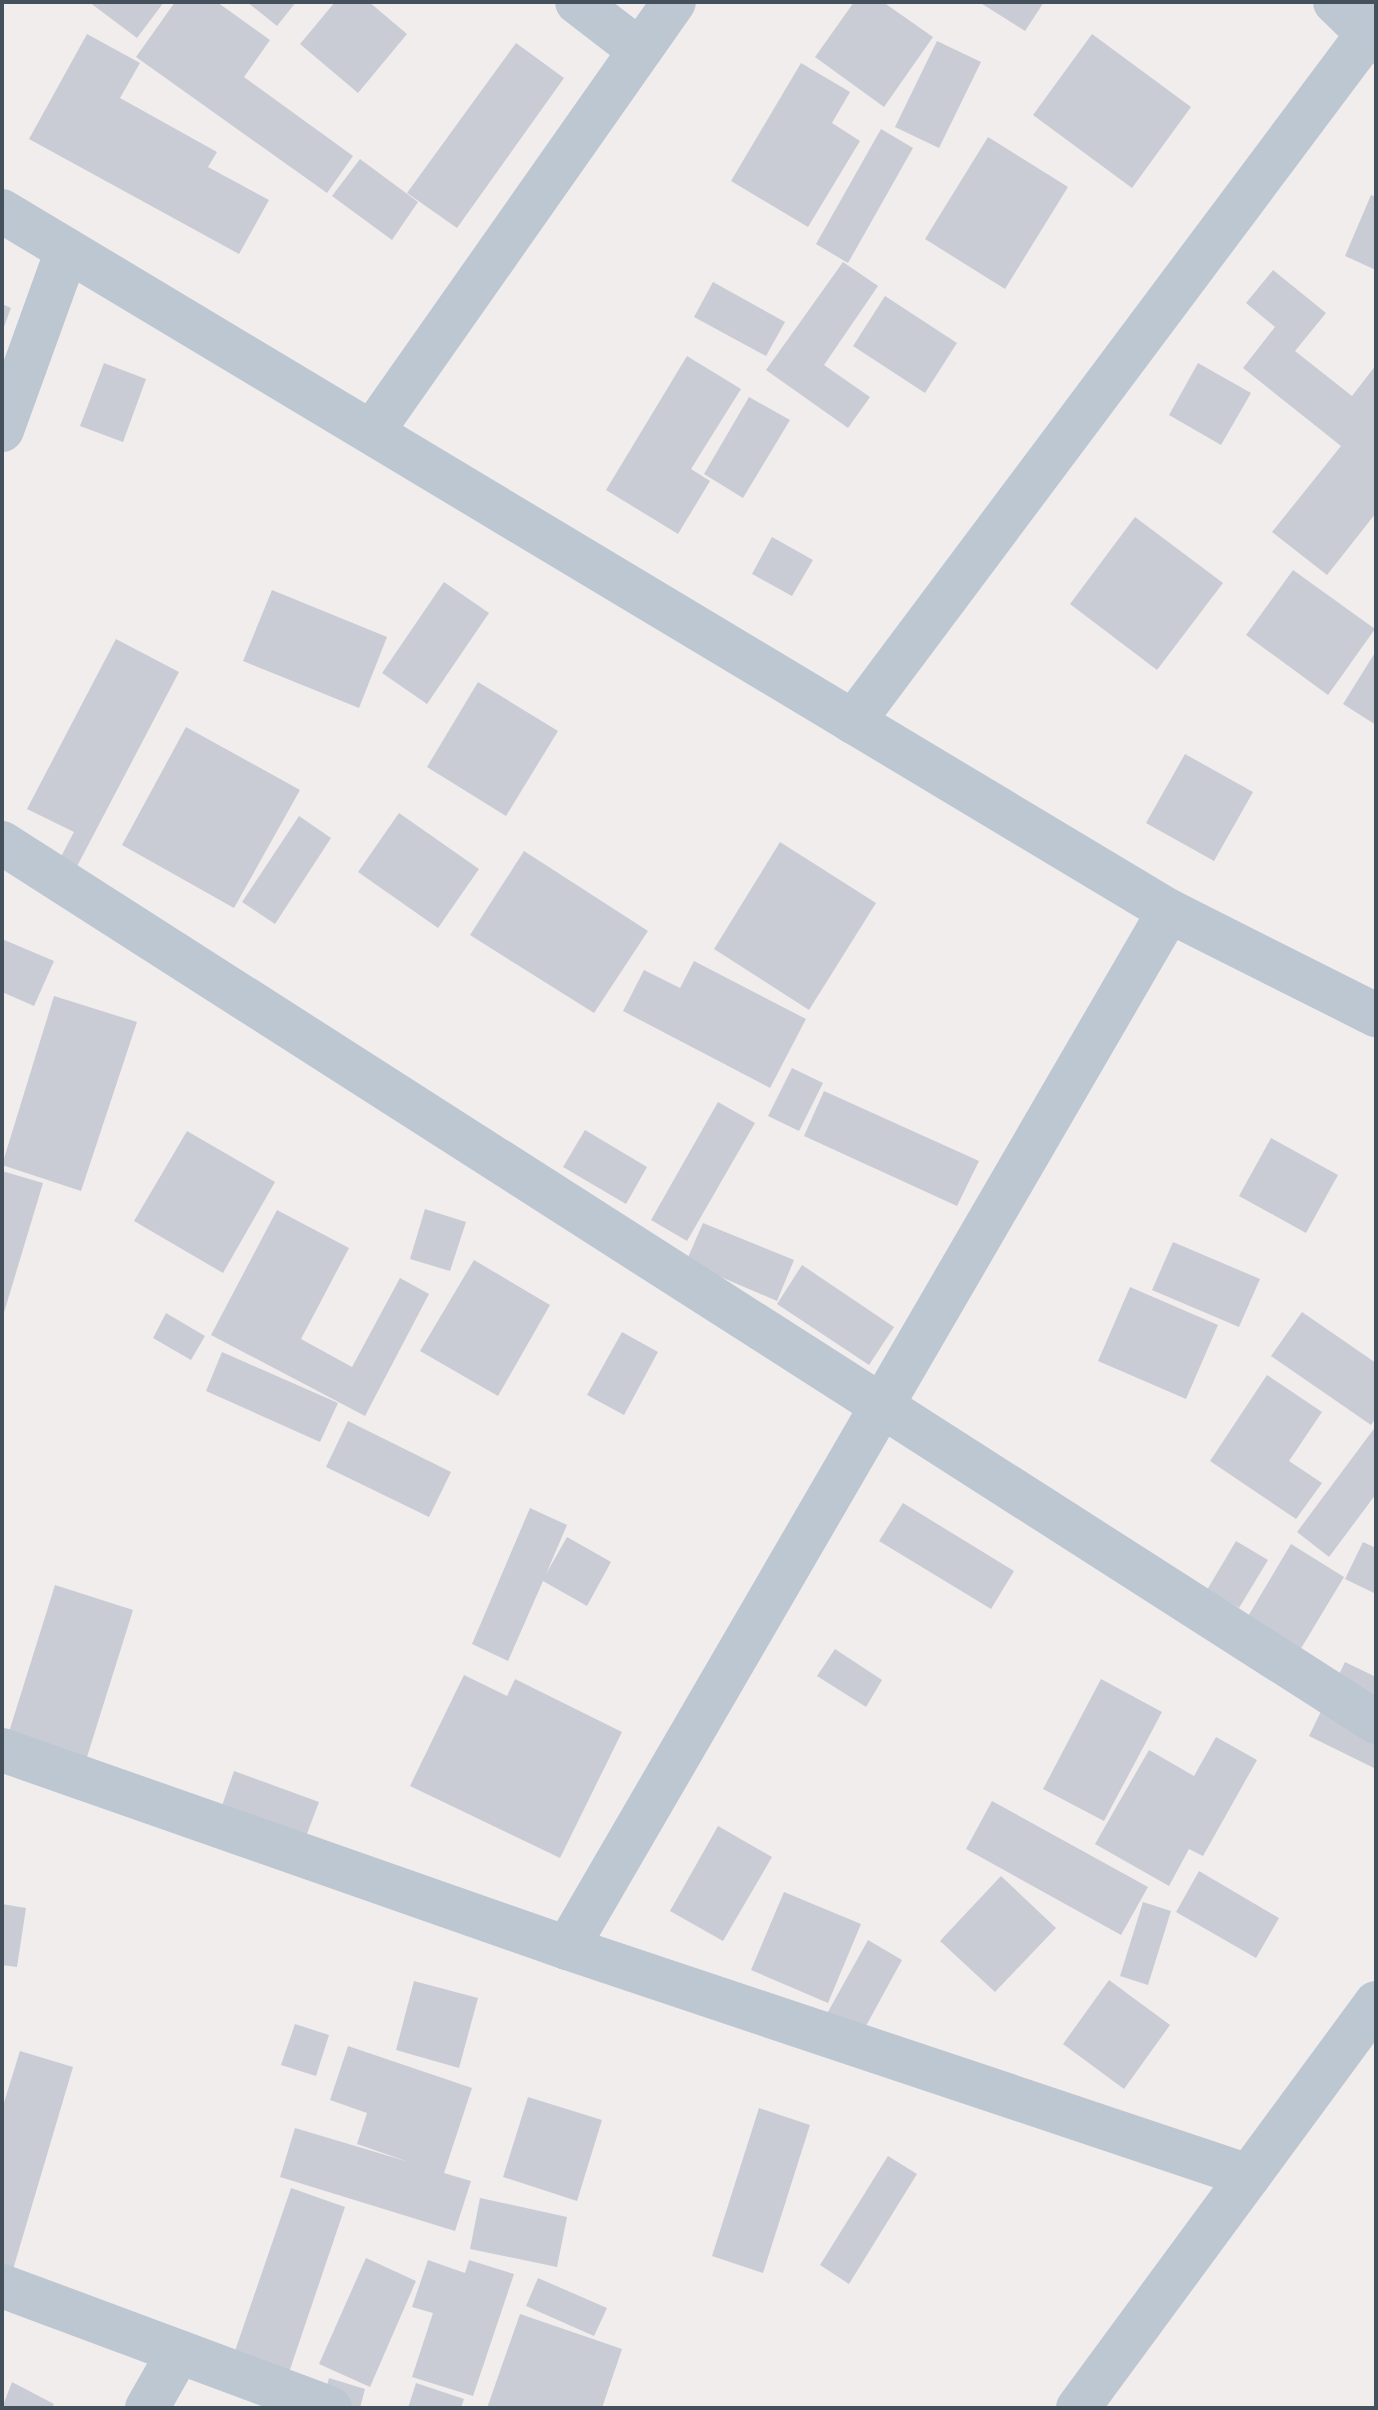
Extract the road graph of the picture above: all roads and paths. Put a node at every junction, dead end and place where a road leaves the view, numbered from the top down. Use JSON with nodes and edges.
{"nodes":[{"id":1,"x":577,"y":2,"type":"edge"},
{"id":2,"x":674,"y":2,"type":"edge"},
{"id":3,"x":1335,"y":2,"type":"edge"},
{"id":4,"x":1373,"y":33,"type":"edge"},
{"id":5,"x":638,"y":49,"type":"junction"},
{"id":6,"x":2,"y":211,"type":"edge"},
{"id":7,"x":67,"y":250,"type":"junction"},
{"id":8,"x":2,"y":430,"type":"edge"},
{"id":9,"x":372,"y":432,"type":"junction"},
{"id":10,"x":853,"y":722,"type":"junction"},
{"id":11,"x":2,"y":843,"type":"edge"},
{"id":12,"x":1169,"y":911,"type":"junction"},
{"id":13,"x":1376,"y":1015,"type":"edge"},
{"id":14,"x":880,"y":1403,"type":"junction"},
{"id":15,"x":1376,"y":1722,"type":"edge"},
{"id":16,"x":2,"y":1750,"type":"edge"},
{"id":17,"x":567,"y":1948,"type":"junction"},
{"id":18,"x":1376,"y":2003,"type":"edge"},
{"id":19,"x":1249,"y":2176,"type":"junction"},
{"id":20,"x":2,"y":2286,"type":"edge"},
{"id":21,"x":179,"y":2352,"type":"junction"},
{"id":22,"x":147,"y":2408,"type":"edge"},
{"id":23,"x":330,"y":2408,"type":"edge"},
{"id":24,"x":1078,"y":2408,"type":"edge"}],
"edges":[{"from":1,"to":5,"type":"street"},
{"from":2,"to":5,"type":"street"},
{"from":3,"to":4,"type":"street"},
{"from":4,"to":10,"type":"street"},
{"from":5,"to":9,"type":"street"},
{"from":6,"to":7,"type":"street"},
{"from":7,"to":8,"type":"street"},
{"from":7,"to":9,"type":"street"},
{"from":9,"to":10,"type":"street"},
{"from":10,"to":12,"type":"street"},
{"from":11,"to":14,"type":"street"},
{"from":12,"to":13,"type":"street"},
{"from":12,"to":14,"type":"street"},
{"from":14,"to":15,"type":"street"},
{"from":14,"to":17,"type":"street"},
{"from":16,"to":17,"type":"street"},
{"from":17,"to":19,"type":"street"},
{"from":18,"to":19,"type":"street"},
{"from":19,"to":24,"type":"street"},
{"from":20,"to":21,"type":"street"},
{"from":21,"to":22,"type":"street"},
{"from":21,"to":23,"type":"street"}]}
